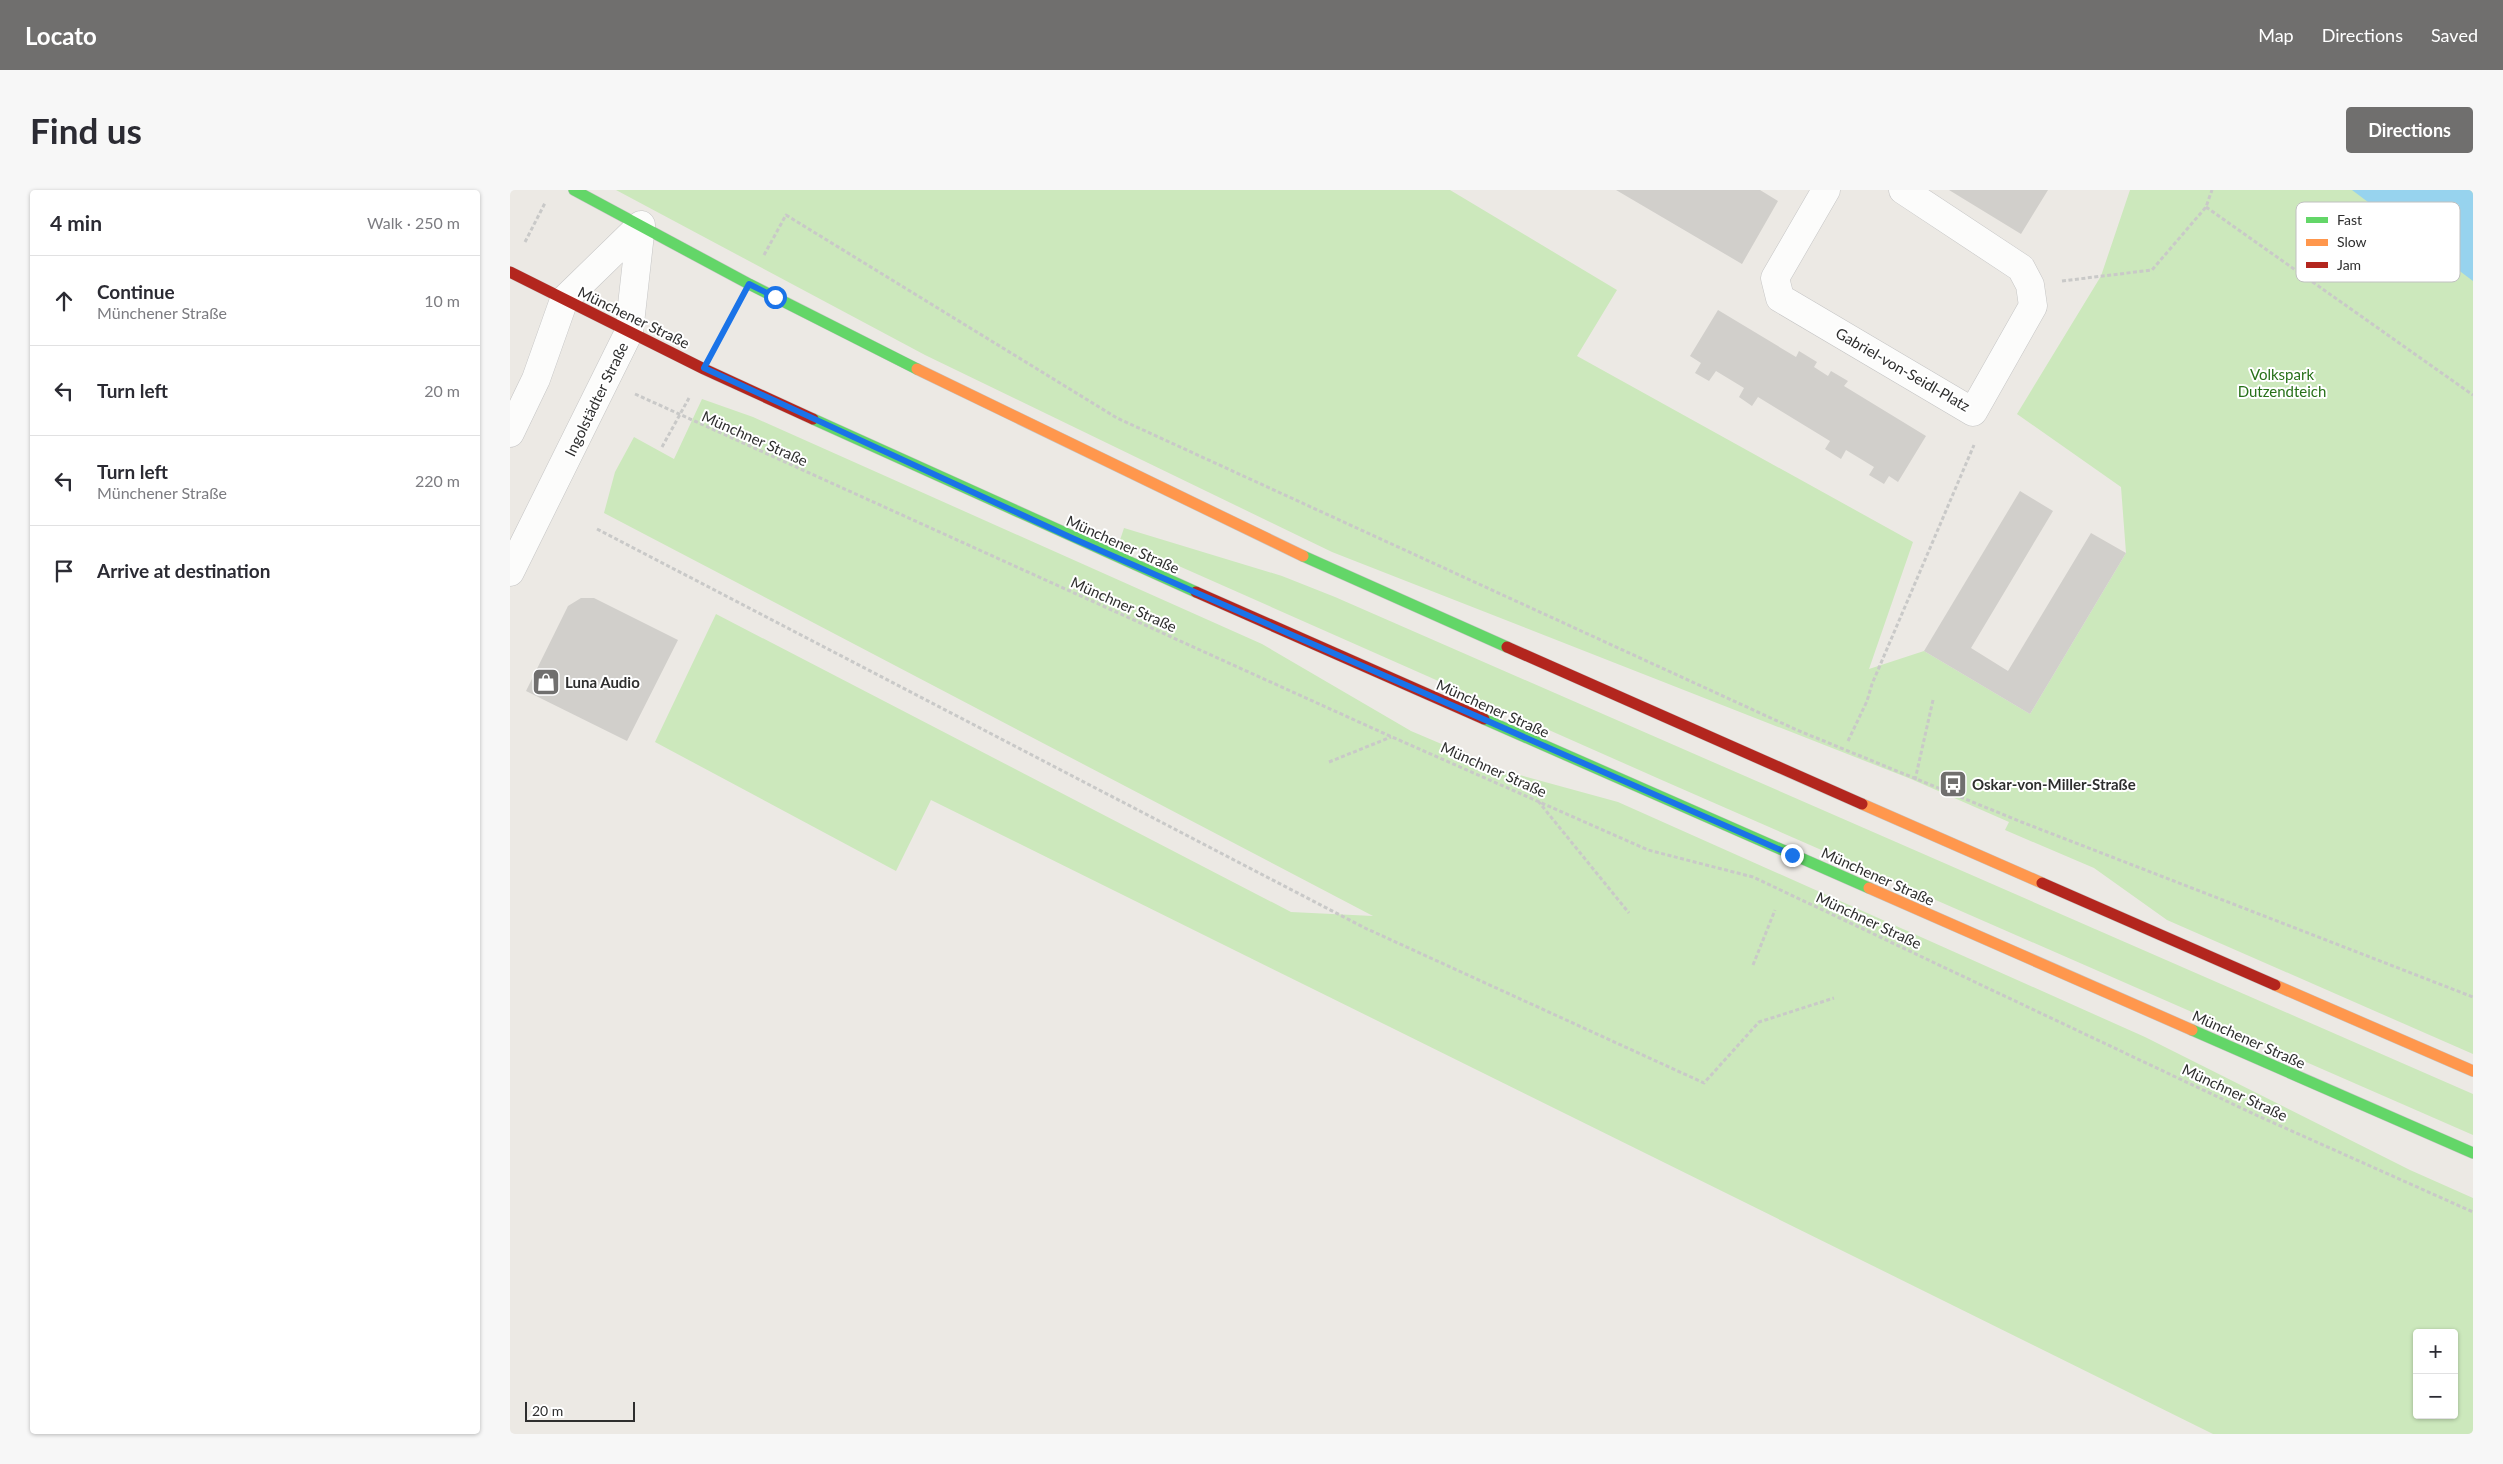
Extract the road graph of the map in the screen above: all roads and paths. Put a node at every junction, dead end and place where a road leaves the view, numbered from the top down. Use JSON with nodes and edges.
{"nodes":[{"id":1,"x":574,"y":190,"type":"edge"},
{"id":2,"x":1826,"y":190,"type":"edge"},
{"id":3,"x":1902,"y":190,"type":"edge"},
{"id":4,"x":2212,"y":190,"type":"edge"},
{"id":5,"x":545,"y":203,"type":"dead end"},
{"id":6,"x":2206,"y":207,"type":"junction"},
{"id":7,"x":641,"y":225,"type":"junction"},
{"id":8,"x":524,"y":244,"type":"dead end"},
{"id":9,"x":2296,"y":270,"type":"edge"},
{"id":10,"x":510,"y":272,"type":"edge"},
{"id":11,"x":2313,"y":282,"type":"edge"},
{"id":12,"x":749,"y":284,"type":"junction"},
{"id":13,"x":2030,"y":285,"type":"junction"},
{"id":14,"x":564,"y":300,"type":"junction"},
{"id":15,"x":629,"y":332,"type":"junction"},
{"id":16,"x":704,"y":368,"type":"junction"},
{"id":17,"x":607,"y":379,"type":"junction"},
{"id":18,"x":2473,"y":395,"type":"edge"},
{"id":19,"x":1973,"y":412,"type":"junction"},
{"id":20,"x":679,"y":416,"type":"junction"},
{"id":21,"x":510,"y":433,"type":"edge"},
{"id":22,"x":662,"y":447,"type":"dead end"},
{"id":23,"x":596,"y":529,"type":"dead end"},
{"id":24,"x":510,"y":572,"type":"edge"},
{"id":25,"x":1933,"y":700,"type":"dead end"},
{"id":26,"x":1392,"y":737,"type":"junction"},
{"id":27,"x":1848,"y":741,"type":"dead end"},
{"id":28,"x":1329,"y":762,"type":"dead end"},
{"id":29,"x":1915,"y":780,"type":"junction"},
{"id":30,"x":1536,"y":800,"type":"junction"},
{"id":31,"x":1775,"y":910,"type":"dead end"},
{"id":32,"x":1629,"y":913,"type":"dead end"},
{"id":33,"x":1753,"y":965,"type":"dead end"},
{"id":34,"x":2473,"y":997,"type":"edge"},
{"id":35,"x":1834,"y":998,"type":"dead end"},
{"id":36,"x":2473,"y":1071,"type":"edge"},
{"id":37,"x":2473,"y":1153,"type":"edge"},
{"id":38,"x":2473,"y":1212,"type":"edge"}],
"edges":[{"from":1,"to":7,"type":"main road"},
{"from":2,"to":19,"type":"street","name":"Gabriel-von-Seidl-Platz"},
{"from":3,"to":13,"type":"street"},
{"from":4,"to":6,"type":"path"},
{"from":5,"to":8,"type":"path"},
{"from":6,"to":9,"type":"path"},
{"from":6,"to":13,"type":"path"},
{"from":7,"to":12,"type":"main road"},
{"from":7,"to":14,"type":"street"},
{"from":7,"to":15,"type":"street","name":"Ingolstädter Straße"},
{"from":10,"to":14,"type":"main road","name":"Münchener Straße"},
{"from":11,"to":18,"type":"path"},
{"from":12,"to":16,"type":"path"},
{"from":12,"to":29,"type":"path"},
{"from":12,"to":36,"type":"main road"},
{"from":13,"to":19,"type":"street","name":"Gabriel-von-Seidl-Platz"},
{"from":14,"to":15,"type":"main road","name":"Münchener Straße"},
{"from":14,"to":21,"type":"street"},
{"from":15,"to":16,"type":"main road","name":"Münchener Straße"},
{"from":15,"to":17,"type":"street","name":"Ingolstädter Straße"},
{"from":16,"to":20,"type":"path"},
{"from":16,"to":37,"type":"main road","name":"Münchener Straße"},
{"from":17,"to":20,"type":"path","name":"Münchner Straße"},
{"from":17,"to":24,"type":"street","name":"Ingolstädter Straße"},
{"from":19,"to":27,"type":"path"},
{"from":20,"to":22,"type":"path"},
{"from":20,"to":26,"type":"path","name":"Münchner Straße"},
{"from":23,"to":35,"type":"path"},
{"from":25,"to":29,"type":"path"},
{"from":26,"to":28,"type":"path"},
{"from":26,"to":30,"type":"path","name":"Münchner Straße"},
{"from":29,"to":34,"type":"path"},
{"from":30,"to":32,"type":"path"},
{"from":30,"to":38,"type":"path","name":"Münchner Straße"},
{"from":31,"to":33,"type":"path"}]}
